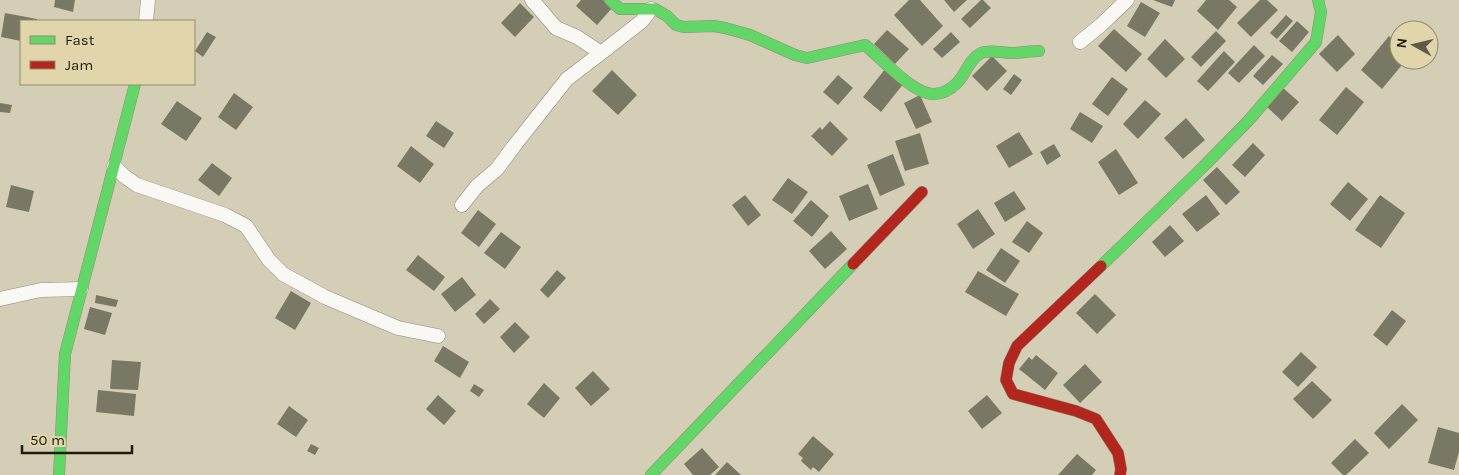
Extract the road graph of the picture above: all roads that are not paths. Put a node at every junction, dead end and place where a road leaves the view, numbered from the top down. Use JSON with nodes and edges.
{"nodes":[{"id":1,"x":148,"y":0,"type":"edge"},
{"id":2,"x":610,"y":0,"type":"edge"},
{"id":3,"x":1127,"y":0,"type":"edge"},
{"id":4,"x":1318,"y":0,"type":"edge"},
{"id":5,"x":538,"y":2,"type":"edge"},
{"id":6,"x":651,"y":9,"type":"junction"},
{"id":7,"x":146,"y":20,"type":"edge"},
{"id":8,"x":1080,"y":42,"type":"dead end"},
{"id":9,"x":1039,"y":51,"type":"dead end"},
{"id":10,"x":600,"y":53,"type":"junction"},
{"id":11,"x":135,"y":85,"type":"edge"},
{"id":12,"x":114,"y":166,"type":"junction"},
{"id":13,"x":922,"y":192,"type":"dead end"},
{"id":14,"x":462,"y":205,"type":"dead end"},
{"id":15,"x":81,"y":290,"type":"junction"},
{"id":16,"x":0,"y":298,"type":"edge"},
{"id":17,"x":438,"y":336,"type":"dead end"},
{"id":18,"x":59,"y":475,"type":"edge"},
{"id":19,"x":652,"y":475,"type":"edge"},
{"id":20,"x":1120,"y":475,"type":"edge"}],
"edges":[{"from":1,"to":7,"type":"street"},
{"from":2,"to":6,"type":"street"},
{"from":3,"to":8,"type":"street"},
{"from":4,"to":20,"type":"street"},
{"from":5,"to":10,"type":"street"},
{"from":6,"to":9,"type":"street"},
{"from":6,"to":10,"type":"street"},
{"from":10,"to":14,"type":"street"},
{"from":11,"to":12,"type":"street"},
{"from":12,"to":15,"type":"street"},
{"from":12,"to":17,"type":"street"},
{"from":13,"to":19,"type":"street"},
{"from":15,"to":16,"type":"street"},
{"from":15,"to":18,"type":"street"}]}
